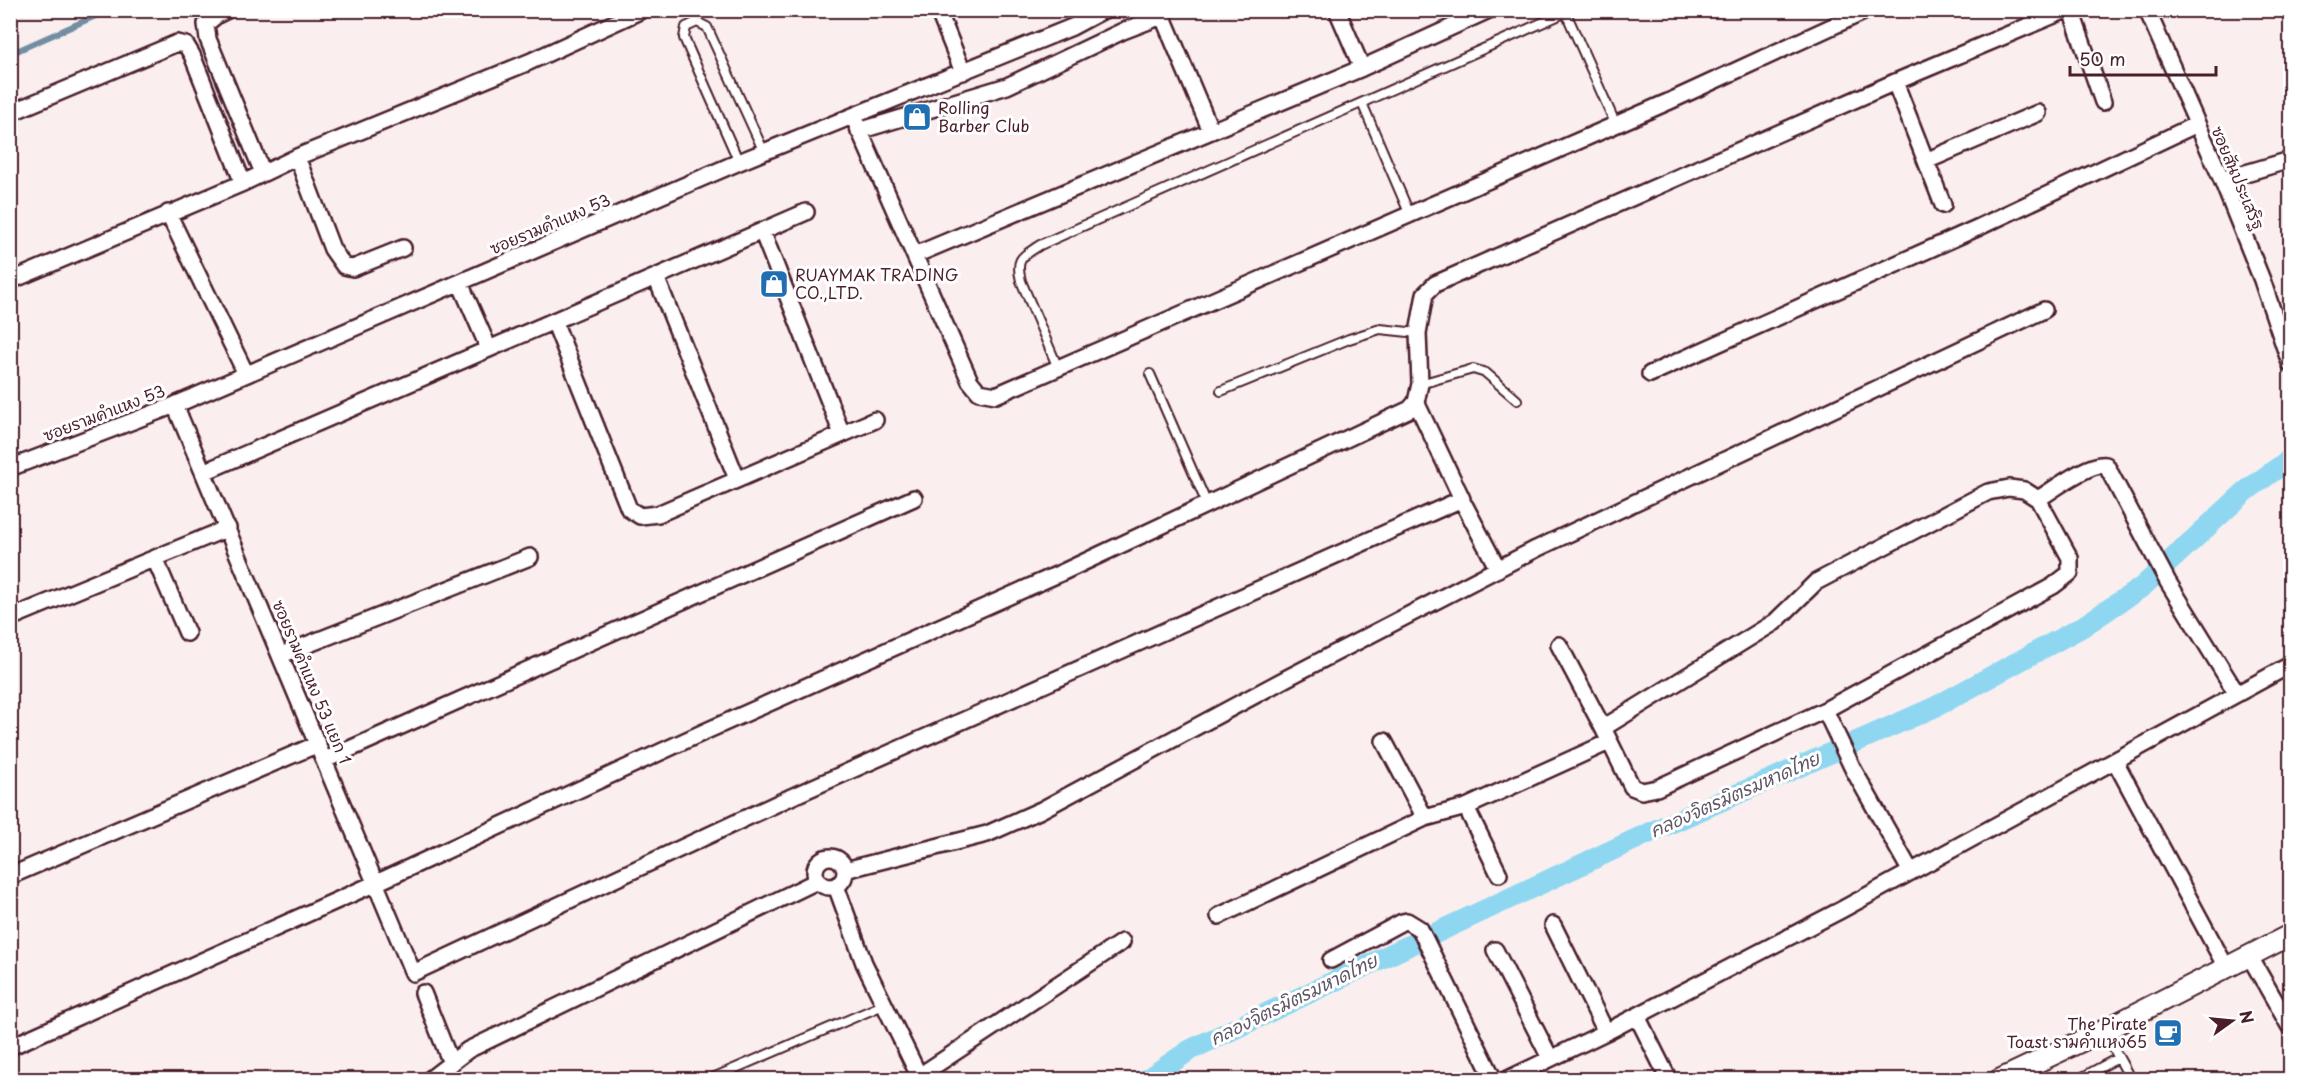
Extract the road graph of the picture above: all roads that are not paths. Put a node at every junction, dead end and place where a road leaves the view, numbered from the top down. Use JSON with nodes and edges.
{"nodes":[{"id":1,"x":228,"y":10,"type":"edge"},
{"id":2,"x":642,"y":10,"type":"edge"},
{"id":3,"x":938,"y":10,"type":"edge"},
{"id":4,"x":1104,"y":10,"type":"edge"},
{"id":5,"x":1337,"y":10,"type":"edge"},
{"id":6,"x":1489,"y":10,"type":"edge"},
{"id":7,"x":1868,"y":10,"type":"edge"},
{"id":8,"x":2066,"y":10,"type":"edge"},
{"id":9,"x":2071,"y":10,"type":"edge"},
{"id":10,"x":2147,"y":10,"type":"edge"},
{"id":11,"x":1569,"y":12,"type":"edge"},
{"id":12,"x":1161,"y":14,"type":"edge"},
{"id":13,"x":1362,"y":68,"type":"junction"},
{"id":14,"x":963,"y":72,"type":"junction"},
{"id":15,"x":1895,"y":82,"type":"junction"},
{"id":16,"x":2103,"y":102,"type":"dead end"},
{"id":17,"x":1362,"y":103,"type":"junction"},
{"id":18,"x":10,"y":113,"type":"edge"},
{"id":19,"x":2038,"y":113,"type":"dead end"},
{"id":20,"x":853,"y":116,"type":"junction"},
{"id":21,"x":1616,"y":125,"type":"junction"},
{"id":22,"x":2195,"y":125,"type":"junction"},
{"id":23,"x":859,"y":131,"type":"junction"},
{"id":24,"x":1211,"y":131,"type":"junction"},
{"id":25,"x":764,"y":152,"type":"junction"},
{"id":26,"x":297,"y":157,"type":"junction"},
{"id":27,"x":2290,"y":160,"type":"edge"},
{"id":28,"x":1926,"y":161,"type":"junction"},
{"id":29,"x":739,"y":162,"type":"junction"},
{"id":30,"x":262,"y":173,"type":"junction"},
{"id":31,"x":2222,"y":180,"type":"junction"},
{"id":32,"x":243,"y":183,"type":"junction"},
{"id":33,"x":1943,"y":206,"type":"dead end"},
{"id":34,"x":806,"y":212,"type":"dead end"},
{"id":35,"x":168,"y":213,"type":"junction"},
{"id":36,"x":1410,"y":214,"type":"junction"},
{"id":37,"x":762,"y":231,"type":"junction"},
{"id":38,"x":403,"y":248,"type":"dead end"},
{"id":39,"x":915,"y":255,"type":"junction"},
{"id":40,"x":656,"y":277,"type":"junction"},
{"id":41,"x":10,"y":281,"type":"edge"},
{"id":42,"x":460,"y":283,"type":"junction"},
{"id":43,"x":2044,"y":310,"type":"dead end"},
{"id":44,"x":554,"y":321,"type":"junction"},
{"id":45,"x":1418,"y":333,"type":"junction"},
{"id":46,"x":489,"y":349,"type":"junction"},
{"id":47,"x":2290,"y":363,"type":"edge"},
{"id":48,"x":1058,"y":368,"type":"junction"},
{"id":49,"x":246,"y":374,"type":"junction"},
{"id":50,"x":1150,"y":374,"type":"dead end"},
{"id":51,"x":1650,"y":374,"type":"dead end"},
{"id":52,"x":1419,"y":384,"type":"junction"},
{"id":53,"x":1221,"y":391,"type":"dead end"},
{"id":54,"x":1517,"y":400,"type":"dead end"},
{"id":55,"x":1416,"y":402,"type":"junction"},
{"id":56,"x":175,"y":405,"type":"junction"},
{"id":57,"x":875,"y":420,"type":"dead end"},
{"id":58,"x":842,"y":434,"type":"junction"},
{"id":59,"x":10,"y":468,"type":"edge"},
{"id":60,"x":204,"y":472,"type":"junction"},
{"id":61,"x":737,"y":479,"type":"junction"},
{"id":62,"x":914,"y":498,"type":"dead end"},
{"id":63,"x":2038,"y":499,"type":"junction"},
{"id":64,"x":1207,"y":504,"type":"junction"},
{"id":65,"x":1465,"y":506,"type":"dead end"},
{"id":66,"x":228,"y":528,"type":"junction"},
{"id":67,"x":530,"y":556,"type":"dead end"},
{"id":68,"x":154,"y":558,"type":"junction"},
{"id":69,"x":1498,"y":569,"type":"junction"},
{"id":70,"x":10,"y":618,"type":"edge"},
{"id":71,"x":187,"y":633,"type":"dead end"},
{"id":72,"x":1558,"y":645,"type":"dead end"},
{"id":73,"x":280,"y":655,"type":"junction"},
{"id":74,"x":2290,"y":665,"type":"edge"},
{"id":75,"x":2237,"y":694,"type":"junction"},
{"id":76,"x":1825,"y":710,"type":"junction"},
{"id":77,"x":1606,"y":735,"type":"junction"},
{"id":78,"x":1384,"y":741,"type":"dead end"},
{"id":79,"x":318,"y":744,"type":"junction"},
{"id":80,"x":325,"y":760,"type":"junction"},
{"id":81,"x":2115,"y":761,"type":"junction"},
{"id":82,"x":1466,"y":807,"type":"junction"},
{"id":83,"x":1425,"y":818,"type":"junction"},
{"id":84,"x":845,"y":870,"type":"junction"},
{"id":85,"x":1911,"y":872,"type":"junction"},
{"id":86,"x":1499,"y":874,"type":"dead end"},
{"id":87,"x":10,"y":876,"type":"edge"},
{"id":88,"x":817,"y":881,"type":"junction"},
{"id":89,"x":376,"y":883,"type":"junction"},
{"id":90,"x":836,"y":886,"type":"junction"},
{"id":91,"x":1219,"y":916,"type":"dead end"},
{"id":92,"x":1553,"y":925,"type":"dead end"},
{"id":93,"x":2290,"y":935,"type":"edge"},
{"id":94,"x":1122,"y":942,"type":"dead end"},
{"id":95,"x":1496,"y":950,"type":"dead end"},
{"id":96,"x":2250,"y":957,"type":"junction"},
{"id":97,"x":1331,"y":960,"type":"dead end"},
{"id":98,"x":2227,"y":969,"type":"junction"},
{"id":99,"x":423,"y":993,"type":"dead end"},
{"id":100,"x":883,"y":1005,"type":"junction"},
{"id":101,"x":1637,"y":1016,"type":"junction"},
{"id":102,"x":2290,"y":1027,"type":"edge"},
{"id":103,"x":2103,"y":1031,"type":"junction"},
{"id":104,"x":1606,"y":1032,"type":"junction"},
{"id":105,"x":10,"y":1047,"type":"edge"},
{"id":106,"x":1550,"y":1058,"type":"junction"},
{"id":107,"x":2118,"y":1058,"type":"junction"},
{"id":108,"x":450,"y":1063,"type":"junction"},
{"id":109,"x":918,"y":1078,"type":"edge"},
{"id":110,"x":429,"y":1080,"type":"edge"},
{"id":111,"x":708,"y":1080,"type":"edge"},
{"id":112,"x":1494,"y":1080,"type":"edge"},
{"id":113,"x":1506,"y":1080,"type":"edge"},
{"id":114,"x":1669,"y":1080,"type":"edge"},
{"id":115,"x":1999,"y":1080,"type":"edge"},
{"id":116,"x":2077,"y":1080,"type":"edge"},
{"id":117,"x":2131,"y":1080,"type":"edge"}],
"edges":[{"from":1,"to":30,"type":"street"},
{"from":2,"to":26,"type":"street"},
{"from":3,"to":14,"type":"street"},
{"from":4,"to":14,"type":"street","name":"ซอยรามคำแหง 53"},
{"from":5,"to":13,"type":"street"},
{"from":6,"to":13,"type":"street"},
{"from":7,"to":21,"type":"street"},
{"from":8,"to":15,"type":"street"},
{"from":9,"to":16,"type":"street"},
{"from":10,"to":22,"type":"street","name":"ซอยสันประเสริฐ"},
{"from":11,"to":17,"type":"lane"},
{"from":11,"to":21,"type":"lane"},
{"from":12,"to":23,"type":"street"},
{"from":12,"to":24,"type":"street"},
{"from":13,"to":24,"type":"street"},
{"from":14,"to":20,"type":"street","name":"ซอยรามคำแหง 53"},
{"from":15,"to":28,"type":"street"},
{"from":15,"to":45,"type":"street"},
{"from":17,"to":36,"type":"lane"},
{"from":17,"to":48,"type":"lane"},
{"from":18,"to":32,"type":"street"},
{"from":19,"to":28,"type":"street"},
{"from":20,"to":23,"type":"street"},
{"from":20,"to":25,"type":"street","name":"ซอยรามคำแหง 53"},
{"from":21,"to":36,"type":"street"},
{"from":22,"to":31,"type":"street","name":"ซอยสันประเสริฐ"},
{"from":22,"to":51,"type":"street"},
{"from":23,"to":39,"type":"street"},
{"from":24,"to":39,"type":"street"},
{"from":25,"to":29,"type":"street","name":"ซอยรามคำแหง 53"},
{"from":25,"to":29,"type":"lane"},
{"from":26,"to":30,"type":"street"},
{"from":26,"to":38,"type":"street"},
{"from":27,"to":31,"type":"street"},
{"from":28,"to":33,"type":"street"},
{"from":29,"to":42,"type":"street","name":"ซอยรามคำแหง 53"},
{"from":30,"to":32,"type":"street"},
{"from":31,"to":47,"type":"street","name":"ซอยสันประเสริฐ"},
{"from":32,"to":35,"type":"street"},
{"from":34,"to":37,"type":"street"},
{"from":35,"to":41,"type":"street"},
{"from":35,"to":49,"type":"street"},
{"from":36,"to":48,"type":"street"},
{"from":37,"to":40,"type":"street"},
{"from":37,"to":58,"type":"street"},
{"from":39,"to":48,"type":"street"},
{"from":40,"to":44,"type":"street"},
{"from":40,"to":61,"type":"street"},
{"from":42,"to":46,"type":"street"},
{"from":42,"to":49,"type":"street","name":"ซอยรามคำแหง 53"},
{"from":43,"to":69,"type":"street"},
{"from":44,"to":46,"type":"street"},
{"from":44,"to":61,"type":"street"},
{"from":45,"to":52,"type":"street"},
{"from":45,"to":53,"type":"lane"},
{"from":46,"to":60,"type":"street"},
{"from":49,"to":56,"type":"street","name":"ซอยรามคำแหง 53"},
{"from":50,"to":64,"type":"lane"},
{"from":52,"to":54,"type":"lane"},
{"from":52,"to":55,"type":"street"},
{"from":55,"to":64,"type":"street"},
{"from":55,"to":89,"type":"street","name":"ซอยรามคำแหง 53 แยก 1"},
{"from":56,"to":59,"type":"street","name":"ซอยรามคำแหง 53"},
{"from":56,"to":60,"type":"street","name":"ซอยรามคำแหง 53 แยก 1"},
{"from":57,"to":58,"type":"street"},
{"from":58,"to":61,"type":"street"},
{"from":60,"to":66,"type":"street","name":"ซอยรามคำแหง 53 แยก 1"},
{"from":62,"to":80,"type":"street"},
{"from":63,"to":75,"type":"street"},
{"from":63,"to":76,"type":"street"},
{"from":63,"to":77,"type":"street"},
{"from":64,"to":89,"type":"street"},
{"from":65,"to":69,"type":"street"},
{"from":66,"to":68,"type":"street"},
{"from":66,"to":73,"type":"street","name":"ซอยรามคำแหง 53 แยก 1"},
{"from":67,"to":73,"type":"street"},
{"from":68,"to":70,"type":"street"},
{"from":68,"to":71,"type":"street"},
{"from":69,"to":84,"type":"street"},
{"from":72,"to":77,"type":"street"},
{"from":73,"to":79,"type":"street","name":"ซอยรามคำแหง 53 แยก 1"},
{"from":74,"to":75,"type":"street"},
{"from":75,"to":81,"type":"street"},
{"from":76,"to":77,"type":"street"},
{"from":76,"to":85,"type":"street"},
{"from":77,"to":82,"type":"street"},
{"from":78,"to":83,"type":"street"},
{"from":79,"to":80,"type":"street","name":"ซอยรามคำแหง 53 แยก 1"},
{"from":79,"to":87,"type":"street"},
{"from":80,"to":89,"type":"street","name":"ซอยรามคำแหง 53 แยก 1"},
{"from":81,"to":85,"type":"street"},
{"from":81,"to":98,"type":"street"},
{"from":82,"to":83,"type":"street"},
{"from":82,"to":86,"type":"street"},
{"from":83,"to":91,"type":"street"},
{"from":84,"to":88,"type":"street"},
{"from":84,"to":90,"type":"street"},
{"from":85,"to":101,"type":"street"},
{"from":88,"to":90,"type":"street"},
{"from":88,"to":108,"type":"street"},
{"from":89,"to":105,"type":"street"},
{"from":90,"to":100,"type":"street"},
{"from":92,"to":104,"type":"street"},
{"from":93,"to":96,"type":"street"},
{"from":94,"to":109,"type":"street"},
{"from":95,"to":106,"type":"street"},
{"from":96,"to":98,"type":"street"},
{"from":96,"to":102,"type":"street"},
{"from":97,"to":112,"type":"street"},
{"from":98,"to":103,"type":"street"},
{"from":99,"to":108,"type":"street"},
{"from":100,"to":109,"type":"street"},
{"from":100,"to":111,"type":"lane"},
{"from":101,"to":104,"type":"street"},
{"from":101,"to":114,"type":"street"},
{"from":103,"to":107,"type":"lane"},
{"from":103,"to":115,"type":"street"},
{"from":104,"to":106,"type":"street"},
{"from":106,"to":113,"type":"street"},
{"from":107,"to":116,"type":"lane"},
{"from":107,"to":117,"type":"lane"},
{"from":108,"to":110,"type":"street"}]}
